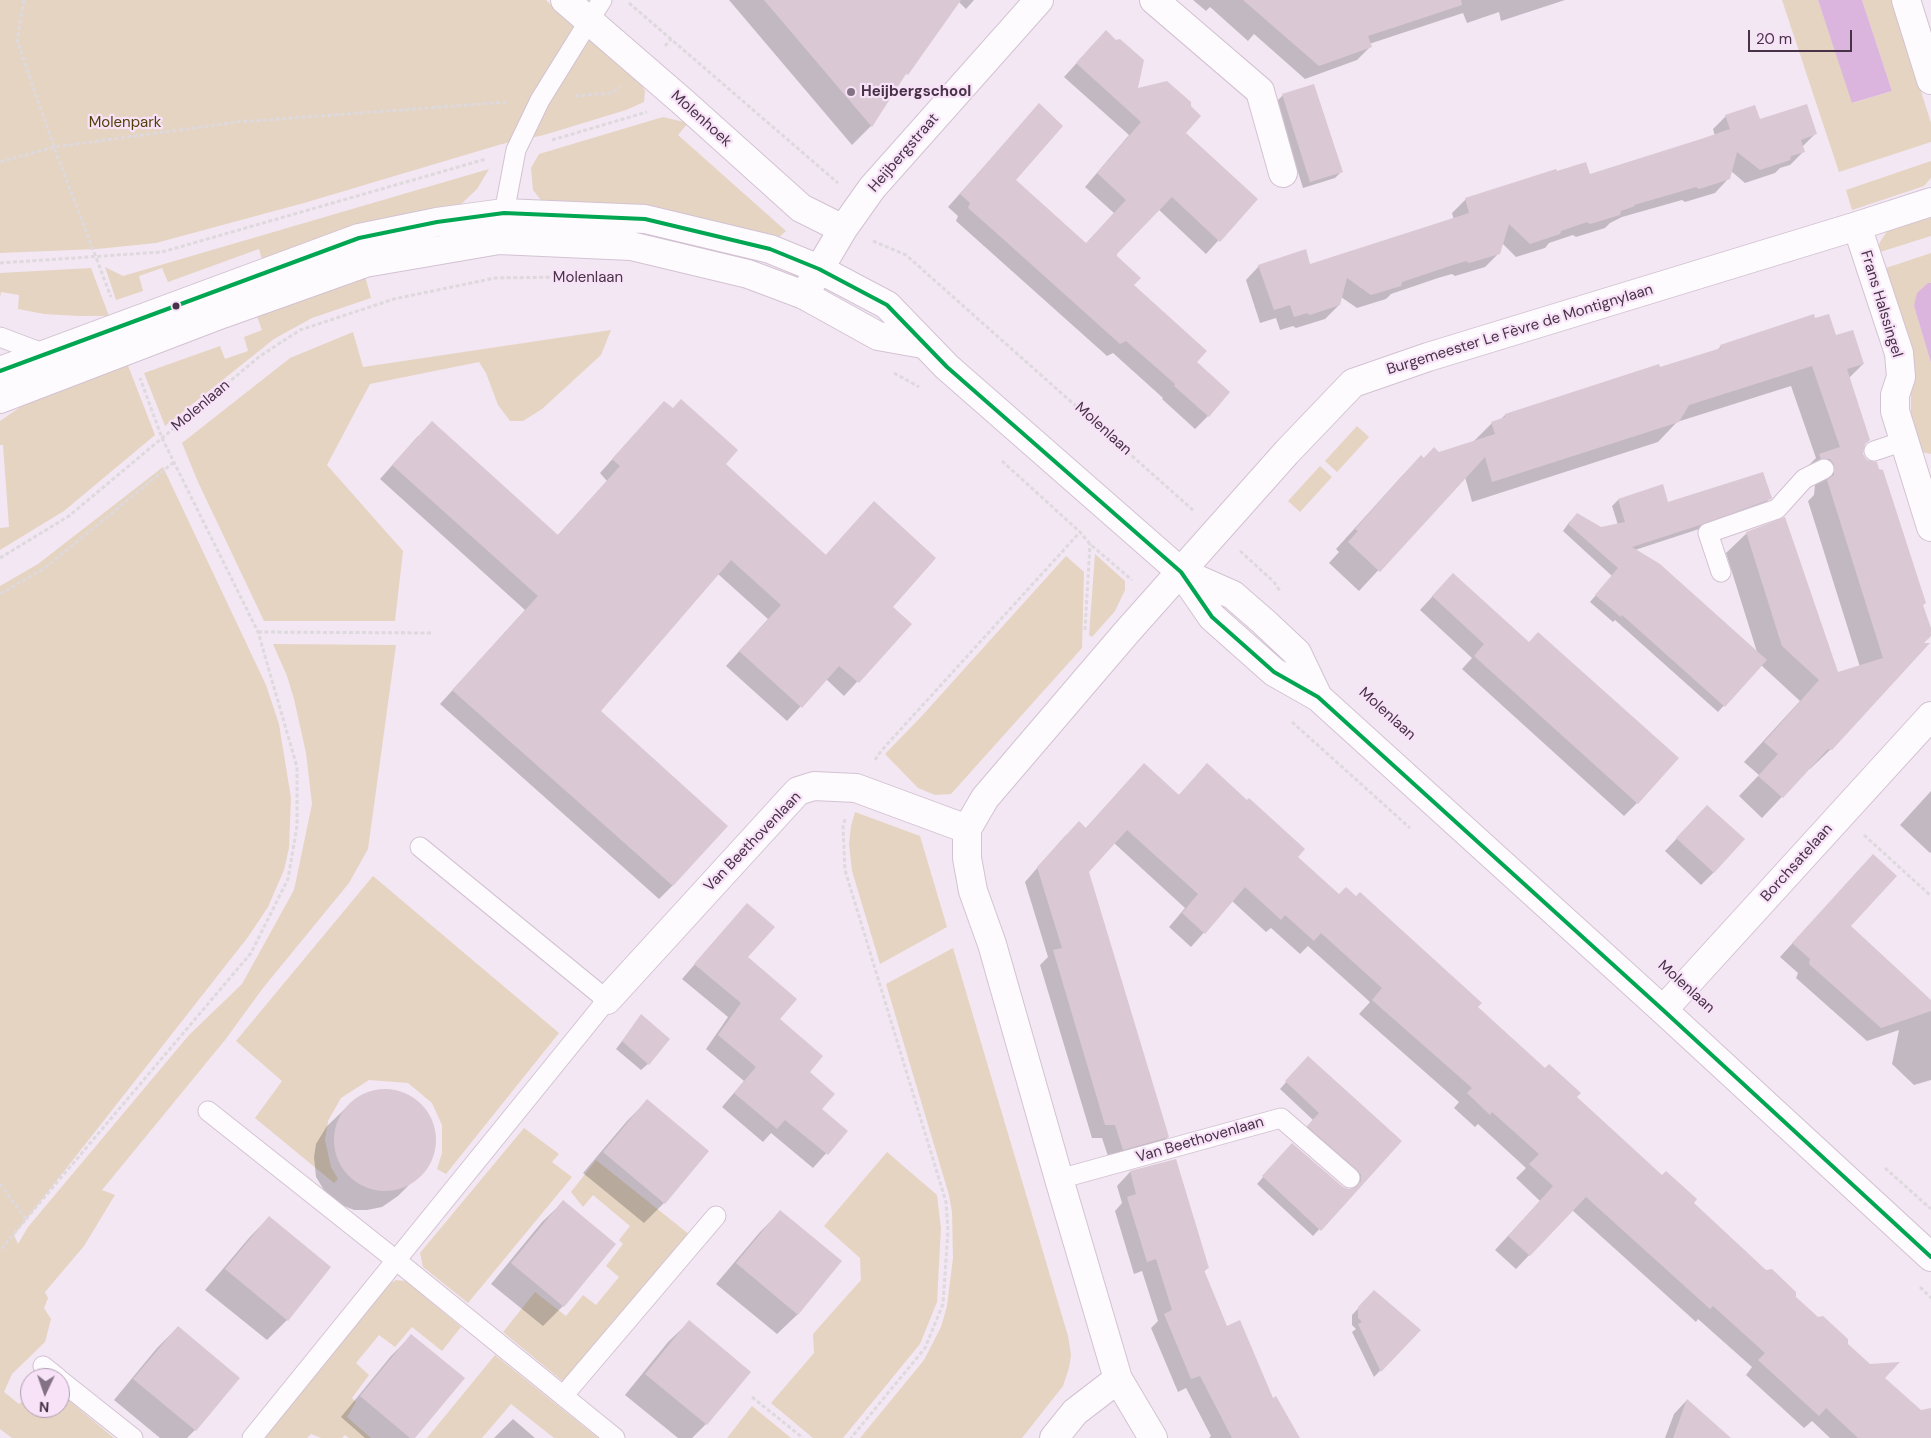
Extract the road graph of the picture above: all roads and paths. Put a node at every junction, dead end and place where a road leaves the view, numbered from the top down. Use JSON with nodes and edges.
{"nodes":[{"id":1,"x":24,"y":0,"type":"edge"},
{"id":2,"x":565,"y":0,"type":"edge"},
{"id":3,"x":626,"y":0,"type":"edge"},
{"id":4,"x":1039,"y":0,"type":"edge"},
{"id":5,"x":1154,"y":0,"type":"edge"},
{"id":6,"x":1906,"y":0,"type":"edge"},
{"id":7,"x":595,"y":11,"type":"edge"},
{"id":8,"x":671,"y":39,"type":"junction"},
{"id":9,"x":644,"y":69,"type":"junction"},
{"id":10,"x":1931,"y":80,"type":"edge"},
{"id":11,"x":540,"y":100,"type":"junction"},
{"id":12,"x":683,"y":102,"type":"junction"},
{"id":13,"x":54,"y":147,"type":"junction"},
{"id":14,"x":516,"y":150,"type":"junction"},
{"id":15,"x":0,"y":162,"type":"edge"},
{"id":16,"x":1283,"y":173,"type":"dead end"},
{"id":17,"x":1931,"y":202,"type":"edge"},
{"id":18,"x":861,"y":204,"type":"junction"},
{"id":19,"x":504,"y":213,"type":"junction"},
{"id":20,"x":1857,"y":226,"type":"junction"},
{"id":21,"x":843,"y":229,"type":"junction"},
{"id":22,"x":96,"y":258,"type":"junction"},
{"id":23,"x":0,"y":263,"type":"edge"},
{"id":24,"x":819,"y":269,"type":"junction"},
{"id":25,"x":563,"y":277,"type":"dead end"},
{"id":26,"x":804,"y":295,"type":"junction"},
{"id":27,"x":0,"y":337,"type":"edge"},
{"id":28,"x":125,"y":338,"type":"junction"},
{"id":29,"x":923,"y":344,"type":"junction"},
{"id":30,"x":50,"y":366,"type":"junction"},
{"id":31,"x":889,"y":370,"type":"dead end"},
{"id":32,"x":0,"y":371,"type":"edge"},
{"id":33,"x":923,"y":389,"type":"dead end"},
{"id":34,"x":0,"y":399,"type":"edge"},
{"id":35,"x":162,"y":438,"type":"junction"},
{"id":36,"x":1904,"y":441,"type":"junction"},
{"id":37,"x":1874,"y":451,"type":"dead end"},
{"id":38,"x":1002,"y":461,"type":"dead end"},
{"id":39,"x":174,"y":462,"type":"junction"},
{"id":40,"x":1824,"y":470,"type":"dead end"},
{"id":41,"x":1931,"y":527,"type":"edge"},
{"id":42,"x":1217,"y":531,"type":"junction"},
{"id":43,"x":1080,"y":532,"type":"junction"},
{"id":44,"x":1090,"y":544,"type":"junction"},
{"id":45,"x":0,"y":558,"type":"edge"},
{"id":46,"x":1181,"y":572,"type":"junction"},
{"id":47,"x":1721,"y":572,"type":"dead end"},
{"id":48,"x":0,"y":594,"type":"edge"},
{"id":49,"x":1284,"y":598,"type":"dead end"},
{"id":50,"x":1156,"y":599,"type":"junction"},
{"id":51,"x":258,"y":632,"type":"junction"},
{"id":52,"x":431,"y":633,"type":"dead end"},
{"id":53,"x":1085,"y":633,"type":"dead end"},
{"id":54,"x":1931,"y":716,"type":"edge"},
{"id":55,"x":856,"y":788,"type":"junction"},
{"id":56,"x":1841,"y":815,"type":"junction"},
{"id":57,"x":967,"y":829,"type":"junction"},
{"id":58,"x":420,"y":847,"type":"dead end"},
{"id":59,"x":1931,"y":896,"type":"edge"},
{"id":60,"x":607,"y":1000,"type":"junction"},
{"id":61,"x":1663,"y":1010,"type":"junction"},
{"id":62,"x":208,"y":1111,"type":"dead end"},
{"id":63,"x":1880,"y":1163,"type":"dead end"},
{"id":64,"x":1350,"y":1178,"type":"dead end"},
{"id":65,"x":1059,"y":1179,"type":"junction"},
{"id":66,"x":0,"y":1184,"type":"edge"},
{"id":67,"x":1931,"y":1209,"type":"edge"},
{"id":68,"x":716,"y":1216,"type":"dead end"},
{"id":69,"x":26,"y":1218,"type":"junction"},
{"id":70,"x":0,"y":1251,"type":"edge"},
{"id":71,"x":1931,"y":1257,"type":"edge"},
{"id":72,"x":397,"y":1261,"type":"junction"},
{"id":73,"x":1118,"y":1379,"type":"junction"},
{"id":74,"x":70,"y":1388,"type":"edge"},
{"id":75,"x":563,"y":1396,"type":"junction"},
{"id":76,"x":752,"y":1397,"type":"dead end"},
{"id":77,"x":133,"y":1438,"type":"edge"},
{"id":78,"x":252,"y":1438,"type":"edge"},
{"id":79,"x":616,"y":1438,"type":"edge"},
{"id":80,"x":803,"y":1438,"type":"edge"},
{"id":81,"x":851,"y":1438,"type":"edge"},
{"id":82,"x":1054,"y":1438,"type":"edge"},
{"id":83,"x":1153,"y":1438,"type":"edge"}],
"edges":[{"from":1,"to":13,"type":"path"},
{"from":2,"to":7,"type":"street","name":"Molenhoek"},
{"from":3,"to":8,"type":"path"},
{"from":4,"to":18,"type":"street","name":"Heijbergstraat"},
{"from":5,"to":16,"type":"street"},
{"from":6,"to":10,"type":"street"},
{"from":7,"to":9,"type":"street","name":"Molenhoek"},
{"from":7,"to":11,"type":"lane"},
{"from":8,"to":9,"type":"path"},
{"from":8,"to":18,"type":"path"},
{"from":9,"to":11,"type":"path"},
{"from":9,"to":12,"type":"street","name":"Molenhoek"},
{"from":11,"to":13,"type":"path"},
{"from":11,"to":14,"type":"lane"},
{"from":12,"to":14,"type":"path"},
{"from":12,"to":21,"type":"street","name":"Molenhoek"},
{"from":13,"to":15,"type":"path"},
{"from":13,"to":22,"type":"path"},
{"from":14,"to":19,"type":"lane"},
{"from":14,"to":22,"type":"path"},
{"from":17,"to":20,"type":"street","name":"Burgemeester Le Fèvre de Montignylaan"},
{"from":18,"to":21,"type":"street","name":"Heijbergstraat"},
{"from":19,"to":24,"type":"street"},
{"from":19,"to":28,"type":"street"},
{"from":20,"to":36,"type":"street","name":"Frans Halssingel"},
{"from":20,"to":42,"type":"street","name":"Burgemeester Le Fèvre de Montignylaan"},
{"from":21,"to":24,"type":"street","name":"Heijbergstraat"},
{"from":21,"to":42,"type":"path","name":"Molenlaan"},
{"from":22,"to":23,"type":"path"},
{"from":22,"to":28,"type":"path"},
{"from":24,"to":26,"type":"street","name":"Heijbergstraat"},
{"from":24,"to":29,"type":"street"},
{"from":25,"to":35,"type":"path","name":"Molenlaan"},
{"from":26,"to":28,"type":"street"},
{"from":26,"to":29,"type":"street"},
{"from":27,"to":30,"type":"lane"},
{"from":28,"to":30,"type":"street"},
{"from":28,"to":35,"type":"path"},
{"from":29,"to":46,"type":"street"},
{"from":30,"to":32,"type":"street"},
{"from":30,"to":34,"type":"street"},
{"from":31,"to":33,"type":"path"},
{"from":35,"to":39,"type":"path"},
{"from":35,"to":45,"type":"path","name":"Molenlaan"},
{"from":36,"to":37,"type":"lane"},
{"from":36,"to":41,"type":"street","name":"Frans Halssingel"},
{"from":38,"to":43,"type":"path"},
{"from":39,"to":48,"type":"path"},
{"from":39,"to":51,"type":"path"},
{"from":40,"to":47,"type":"lane"},
{"from":42,"to":46,"type":"street","name":"Burgemeester Le Fèvre de Montignylaan"},
{"from":42,"to":49,"type":"path","name":"Molenlaan"},
{"from":43,"to":44,"type":"path"},
{"from":43,"to":55,"type":"path"},
{"from":44,"to":50,"type":"path"},
{"from":44,"to":53,"type":"path"},
{"from":46,"to":50,"type":"street"},
{"from":46,"to":61,"type":"street"},
{"from":50,"to":57,"type":"street"},
{"from":51,"to":52,"type":"path"},
{"from":51,"to":69,"type":"path"},
{"from":54,"to":56,"type":"street","name":"Borchsatelaan"},
{"from":55,"to":57,"type":"street","name":"Van Beethovenlaan"},
{"from":55,"to":60,"type":"street","name":"Van Beethovenlaan"},
{"from":55,"to":81,"type":"path"},
{"from":56,"to":59,"type":"path"},
{"from":56,"to":61,"type":"street","name":"Borchsatelaan"},
{"from":57,"to":65,"type":"street"},
{"from":58,"to":60,"type":"lane"},
{"from":60,"to":72,"type":"lane"},
{"from":61,"to":71,"type":"street"},
{"from":62,"to":72,"type":"lane"},
{"from":63,"to":67,"type":"path"},
{"from":64,"to":65,"type":"lane","name":"Van Beethovenlaan"},
{"from":65,"to":73,"type":"street"},
{"from":66,"to":69,"type":"path"},
{"from":68,"to":75,"type":"lane"},
{"from":69,"to":70,"type":"path"},
{"from":72,"to":75,"type":"lane"},
{"from":72,"to":78,"type":"lane"},
{"from":73,"to":82,"type":"street"},
{"from":73,"to":83,"type":"street"},
{"from":74,"to":77,"type":"lane"},
{"from":75,"to":79,"type":"lane"},
{"from":76,"to":80,"type":"path"}]}
